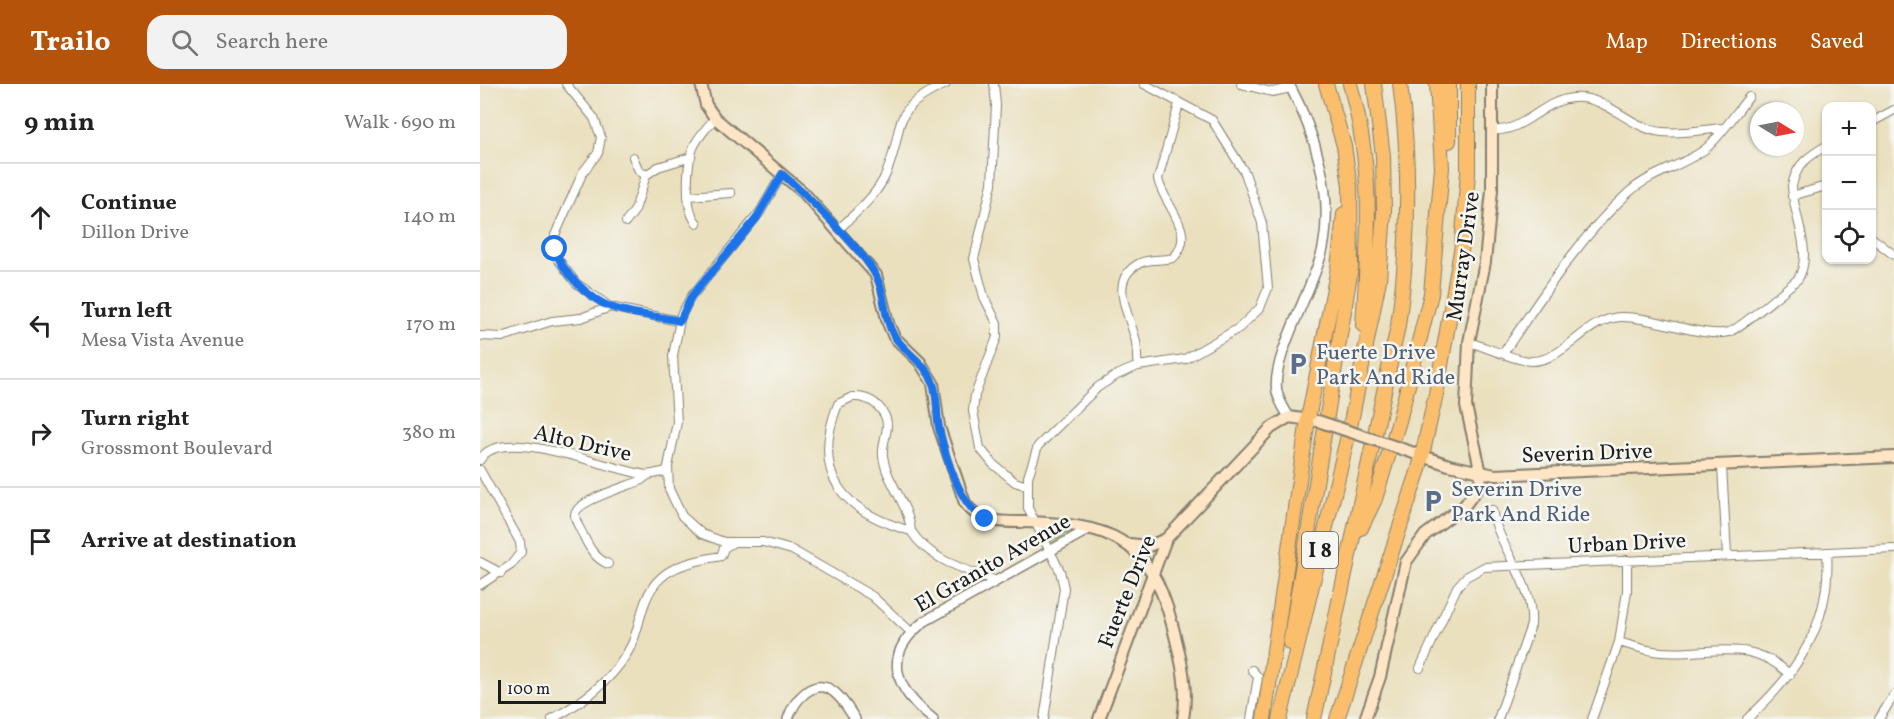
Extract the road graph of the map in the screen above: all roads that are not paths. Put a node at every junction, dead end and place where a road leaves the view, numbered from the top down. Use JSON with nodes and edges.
{"nodes":[{"id":1,"x":566,"y":84,"type":"edge"},
{"id":2,"x":701,"y":84,"type":"edge"},
{"id":3,"x":946,"y":84,"type":"edge"},
{"id":4,"x":994,"y":84,"type":"edge"},
{"id":5,"x":1144,"y":84,"type":"edge"},
{"id":6,"x":1241,"y":84,"type":"edge"},
{"id":7,"x":1326,"y":84,"type":"edge"},
{"id":8,"x":1350,"y":84,"type":"edge"},
{"id":9,"x":1374,"y":84,"type":"edge"},
{"id":10,"x":1400,"y":84,"type":"edge"},
{"id":11,"x":1437,"y":84,"type":"edge"},
{"id":12,"x":1449,"y":84,"type":"edge"},
{"id":13,"x":1468,"y":84,"type":"edge"},
{"id":14,"x":1492,"y":84,"type":"edge"},
{"id":15,"x":1290,"y":86,"type":"edge"},
{"id":16,"x":1749,"y":97,"type":"dead end"},
{"id":17,"x":1179,"y":104,"type":"junction"},
{"id":18,"x":1894,"y":110,"type":"edge"},
{"id":19,"x":1333,"y":111,"type":"junction"},
{"id":20,"x":715,"y":118,"type":"junction"},
{"id":21,"x":1876,"y":120,"type":"edge"},
{"id":22,"x":1722,"y":128,"type":"junction"},
{"id":23,"x":1493,"y":130,"type":"junction"},
{"id":24,"x":1822,"y":149,"type":"edge"},
{"id":25,"x":633,"y":157,"type":"dead end"},
{"id":26,"x":691,"y":157,"type":"junction"},
{"id":27,"x":782,"y":174,"type":"junction"},
{"id":28,"x":646,"y":175,"type":"junction"},
{"id":29,"x":1822,"y":187,"type":"edge"},
{"id":30,"x":731,"y":193,"type":"dead end"},
{"id":31,"x":688,"y":196,"type":"junction"},
{"id":32,"x":1792,"y":196,"type":"junction"},
{"id":33,"x":1440,"y":208,"type":"junction"},
{"id":34,"x":626,"y":222,"type":"dead end"},
{"id":35,"x":697,"y":223,"type":"dead end"},
{"id":36,"x":837,"y":230,"type":"junction"},
{"id":37,"x":1876,"y":241,"type":"edge"},
{"id":38,"x":1894,"y":255,"type":"edge"},
{"id":39,"x":610,"y":307,"type":"junction"},
{"id":40,"x":680,"y":321,"type":"junction"},
{"id":41,"x":480,"y":336,"type":"edge"},
{"id":42,"x":1469,"y":342,"type":"junction"},
{"id":43,"x":1504,"y":352,"type":"junction"},
{"id":44,"x":1138,"y":366,"type":"junction"},
{"id":45,"x":1359,"y":381,"type":"junction"},
{"id":46,"x":1289,"y":417,"type":"junction"},
{"id":47,"x":1313,"y":420,"type":"junction"},
{"id":48,"x":481,"y":455,"type":"edge"},
{"id":49,"x":1422,"y":456,"type":"junction"},
{"id":50,"x":1894,"y":457,"type":"edge"},
{"id":51,"x":1722,"y":466,"type":"junction"},
{"id":52,"x":480,"y":470,"type":"edge"},
{"id":53,"x":667,"y":471,"type":"junction"},
{"id":54,"x":1481,"y":473,"type":"junction"},
{"id":55,"x":648,"y":475,"type":"junction"},
{"id":56,"x":1027,"y":486,"type":"junction"},
{"id":57,"x":1492,"y":510,"type":"dead end"},
{"id":58,"x":1034,"y":523,"type":"junction"},
{"id":59,"x":1089,"y":529,"type":"junction"},
{"id":60,"x":911,"y":531,"type":"junction"},
{"id":61,"x":1166,"y":539,"type":"junction"},
{"id":62,"x":732,"y":543,"type":"junction"},
{"id":63,"x":1129,"y":544,"type":"junction"},
{"id":64,"x":1352,"y":549,"type":"junction"},
{"id":65,"x":1894,"y":549,"type":"edge"},
{"id":66,"x":1050,"y":550,"type":"junction"},
{"id":67,"x":1827,"y":552,"type":"junction"},
{"id":68,"x":1727,"y":555,"type":"junction"},
{"id":69,"x":1627,"y":560,"type":"junction"},
{"id":70,"x":480,"y":562,"type":"edge"},
{"id":71,"x":608,"y":564,"type":"dead end"},
{"id":72,"x":1516,"y":565,"type":"junction"},
{"id":73,"x":501,"y":573,"type":"junction"},
{"id":74,"x":1152,"y":573,"type":"junction"},
{"id":75,"x":996,"y":581,"type":"junction"},
{"id":76,"x":480,"y":585,"type":"edge"},
{"id":77,"x":911,"y":632,"type":"junction"},
{"id":78,"x":1619,"y":642,"type":"junction"},
{"id":79,"x":1420,"y":668,"type":"dead end"},
{"id":80,"x":1252,"y":670,"type":"dead end"},
{"id":81,"x":1790,"y":675,"type":"junction"},
{"id":82,"x":1894,"y":695,"type":"edge"},
{"id":83,"x":1101,"y":717,"type":"edge"},
{"id":84,"x":552,"y":719,"type":"edge"},
{"id":85,"x":788,"y":719,"type":"edge"},
{"id":86,"x":855,"y":719,"type":"edge"},
{"id":87,"x":933,"y":719,"type":"edge"},
{"id":88,"x":1044,"y":719,"type":"edge"},
{"id":89,"x":1183,"y":719,"type":"edge"},
{"id":90,"x":1251,"y":719,"type":"edge"},
{"id":91,"x":1264,"y":719,"type":"edge"},
{"id":92,"x":1279,"y":719,"type":"edge"},
{"id":93,"x":1314,"y":719,"type":"edge"},
{"id":94,"x":1337,"y":719,"type":"edge"},
{"id":95,"x":1365,"y":719,"type":"edge"},
{"id":96,"x":1498,"y":719,"type":"edge"},
{"id":97,"x":1592,"y":719,"type":"edge"},
{"id":98,"x":1747,"y":719,"type":"edge"},
{"id":99,"x":1879,"y":719,"type":"edge"}],
"edges":[{"from":1,"to":39,"type":"street"},
{"from":2,"to":20,"type":"main road"},
{"from":3,"to":36,"type":"street"},
{"from":4,"to":56,"type":"street"},
{"from":5,"to":17,"type":"street"},
{"from":6,"to":15,"type":"street"},
{"from":7,"to":19,"type":"highway"},
{"from":8,"to":45,"type":"highway"},
{"from":9,"to":45,"type":"highway","number":"I 8"},
{"from":10,"to":64,"type":"highway","number":"I 8"},
{"from":11,"to":33,"type":"highway"},
{"from":12,"to":33,"type":"highway"},
{"from":13,"to":49,"type":"highway"},
{"from":14,"to":23,"type":"main road","name":"Murray Drive"},
{"from":15,"to":46,"type":"street"},
{"from":16,"to":22,"type":"street"},
{"from":17,"to":44,"type":"street"},
{"from":17,"to":44,"type":"street"},
{"from":18,"to":21,"type":"street"},
{"from":19,"to":47,"type":"highway"},
{"from":19,"to":92,"type":"highway"},
{"from":20,"to":26,"type":"street"},
{"from":20,"to":27,"type":"main road"},
{"from":22,"to":23,"type":"street"},
{"from":22,"to":43,"type":"street"},
{"from":23,"to":42,"type":"main road","name":"Murray Drive"},
{"from":24,"to":32,"type":"street"},
{"from":25,"to":28,"type":"street"},
{"from":26,"to":28,"type":"street"},
{"from":26,"to":31,"type":"street"},
{"from":27,"to":36,"type":"main road"},
{"from":27,"to":40,"type":"street"},
{"from":28,"to":34,"type":"street"},
{"from":29,"to":32,"type":"street"},
{"from":30,"to":31,"type":"street"},
{"from":31,"to":35,"type":"street"},
{"from":32,"to":43,"type":"street"},
{"from":33,"to":64,"type":"highway"},
{"from":36,"to":58,"type":"main road"},
{"from":37,"to":38,"type":"street"},
{"from":39,"to":40,"type":"street"},
{"from":39,"to":41,"type":"street"},
{"from":40,"to":53,"type":"street"},
{"from":42,"to":43,"type":"street"},
{"from":42,"to":54,"type":"main road","name":"Murray Drive"},
{"from":44,"to":56,"type":"street"},
{"from":45,"to":92,"type":"highway","number":"I 8"},
{"from":46,"to":47,"type":"main road","name":"Severin Drive"},
{"from":46,"to":61,"type":"main road","name":"Fuerte Drive"},
{"from":47,"to":49,"type":"main road","name":"Severin Drive","bridge":true},
{"from":47,"to":91,"type":"highway"},
{"from":48,"to":55,"type":"street","name":"Alto Drive"},
{"from":49,"to":54,"type":"main road","name":"Severin Drive"},
{"from":49,"to":94,"type":"highway"},
{"from":50,"to":51,"type":"main road","name":"Severin Drive"},
{"from":51,"to":54,"type":"main road","name":"Severin Drive"},
{"from":51,"to":68,"type":"street"},
{"from":52,"to":73,"type":"street"},
{"from":53,"to":55,"type":"street","name":"Alto Drive"},
{"from":53,"to":62,"type":"street"},
{"from":54,"to":95,"type":"main road"},
{"from":55,"to":71,"type":"street","name":"Alto Drive"},
{"from":56,"to":58,"type":"street"},
{"from":57,"to":72,"type":"street"},
{"from":58,"to":59,"type":"main road"},
{"from":58,"to":66,"type":"street"},
{"from":59,"to":63,"type":"main road"},
{"from":59,"to":66,"type":"street","name":"El Granito Avenue"},
{"from":60,"to":60,"type":"street"},
{"from":60,"to":75,"type":"street"},
{"from":61,"to":63,"type":"main road"},
{"from":61,"to":74,"type":"main road","name":"Fuerte Drive"},
{"from":62,"to":77,"type":"street"},
{"from":62,"to":84,"type":"street"},
{"from":63,"to":74,"type":"main road"},
{"from":64,"to":93,"type":"highway","number":"I 8"},
{"from":65,"to":67,"type":"street","name":"Urban Drive"},
{"from":66,"to":75,"type":"street","name":"El Granito Avenue"},
{"from":66,"to":88,"type":"street"},
{"from":67,"to":68,"type":"street","name":"Urban Drive"},
{"from":67,"to":81,"type":"street"},
{"from":68,"to":69,"type":"street","name":"Urban Drive"},
{"from":69,"to":72,"type":"street","name":"Urban Drive"},
{"from":69,"to":78,"type":"street"},
{"from":70,"to":73,"type":"street"},
{"from":72,"to":79,"type":"street","name":"Urban Drive"},
{"from":72,"to":96,"type":"street"},
{"from":73,"to":76,"type":"street"},
{"from":74,"to":83,"type":"main road","name":"Fuerte Drive"},
{"from":74,"to":89,"type":"main road"},
{"from":75,"to":77,"type":"street","name":"El Granito Avenue"},
{"from":77,"to":87,"type":"street","name":"El Granito Avenue"},
{"from":78,"to":81,"type":"street"},
{"from":78,"to":97,"type":"street"},
{"from":80,"to":90,"type":"street"},
{"from":81,"to":98,"type":"street"},
{"from":82,"to":99,"type":"street"},
{"from":85,"to":86,"type":"street"}]}
